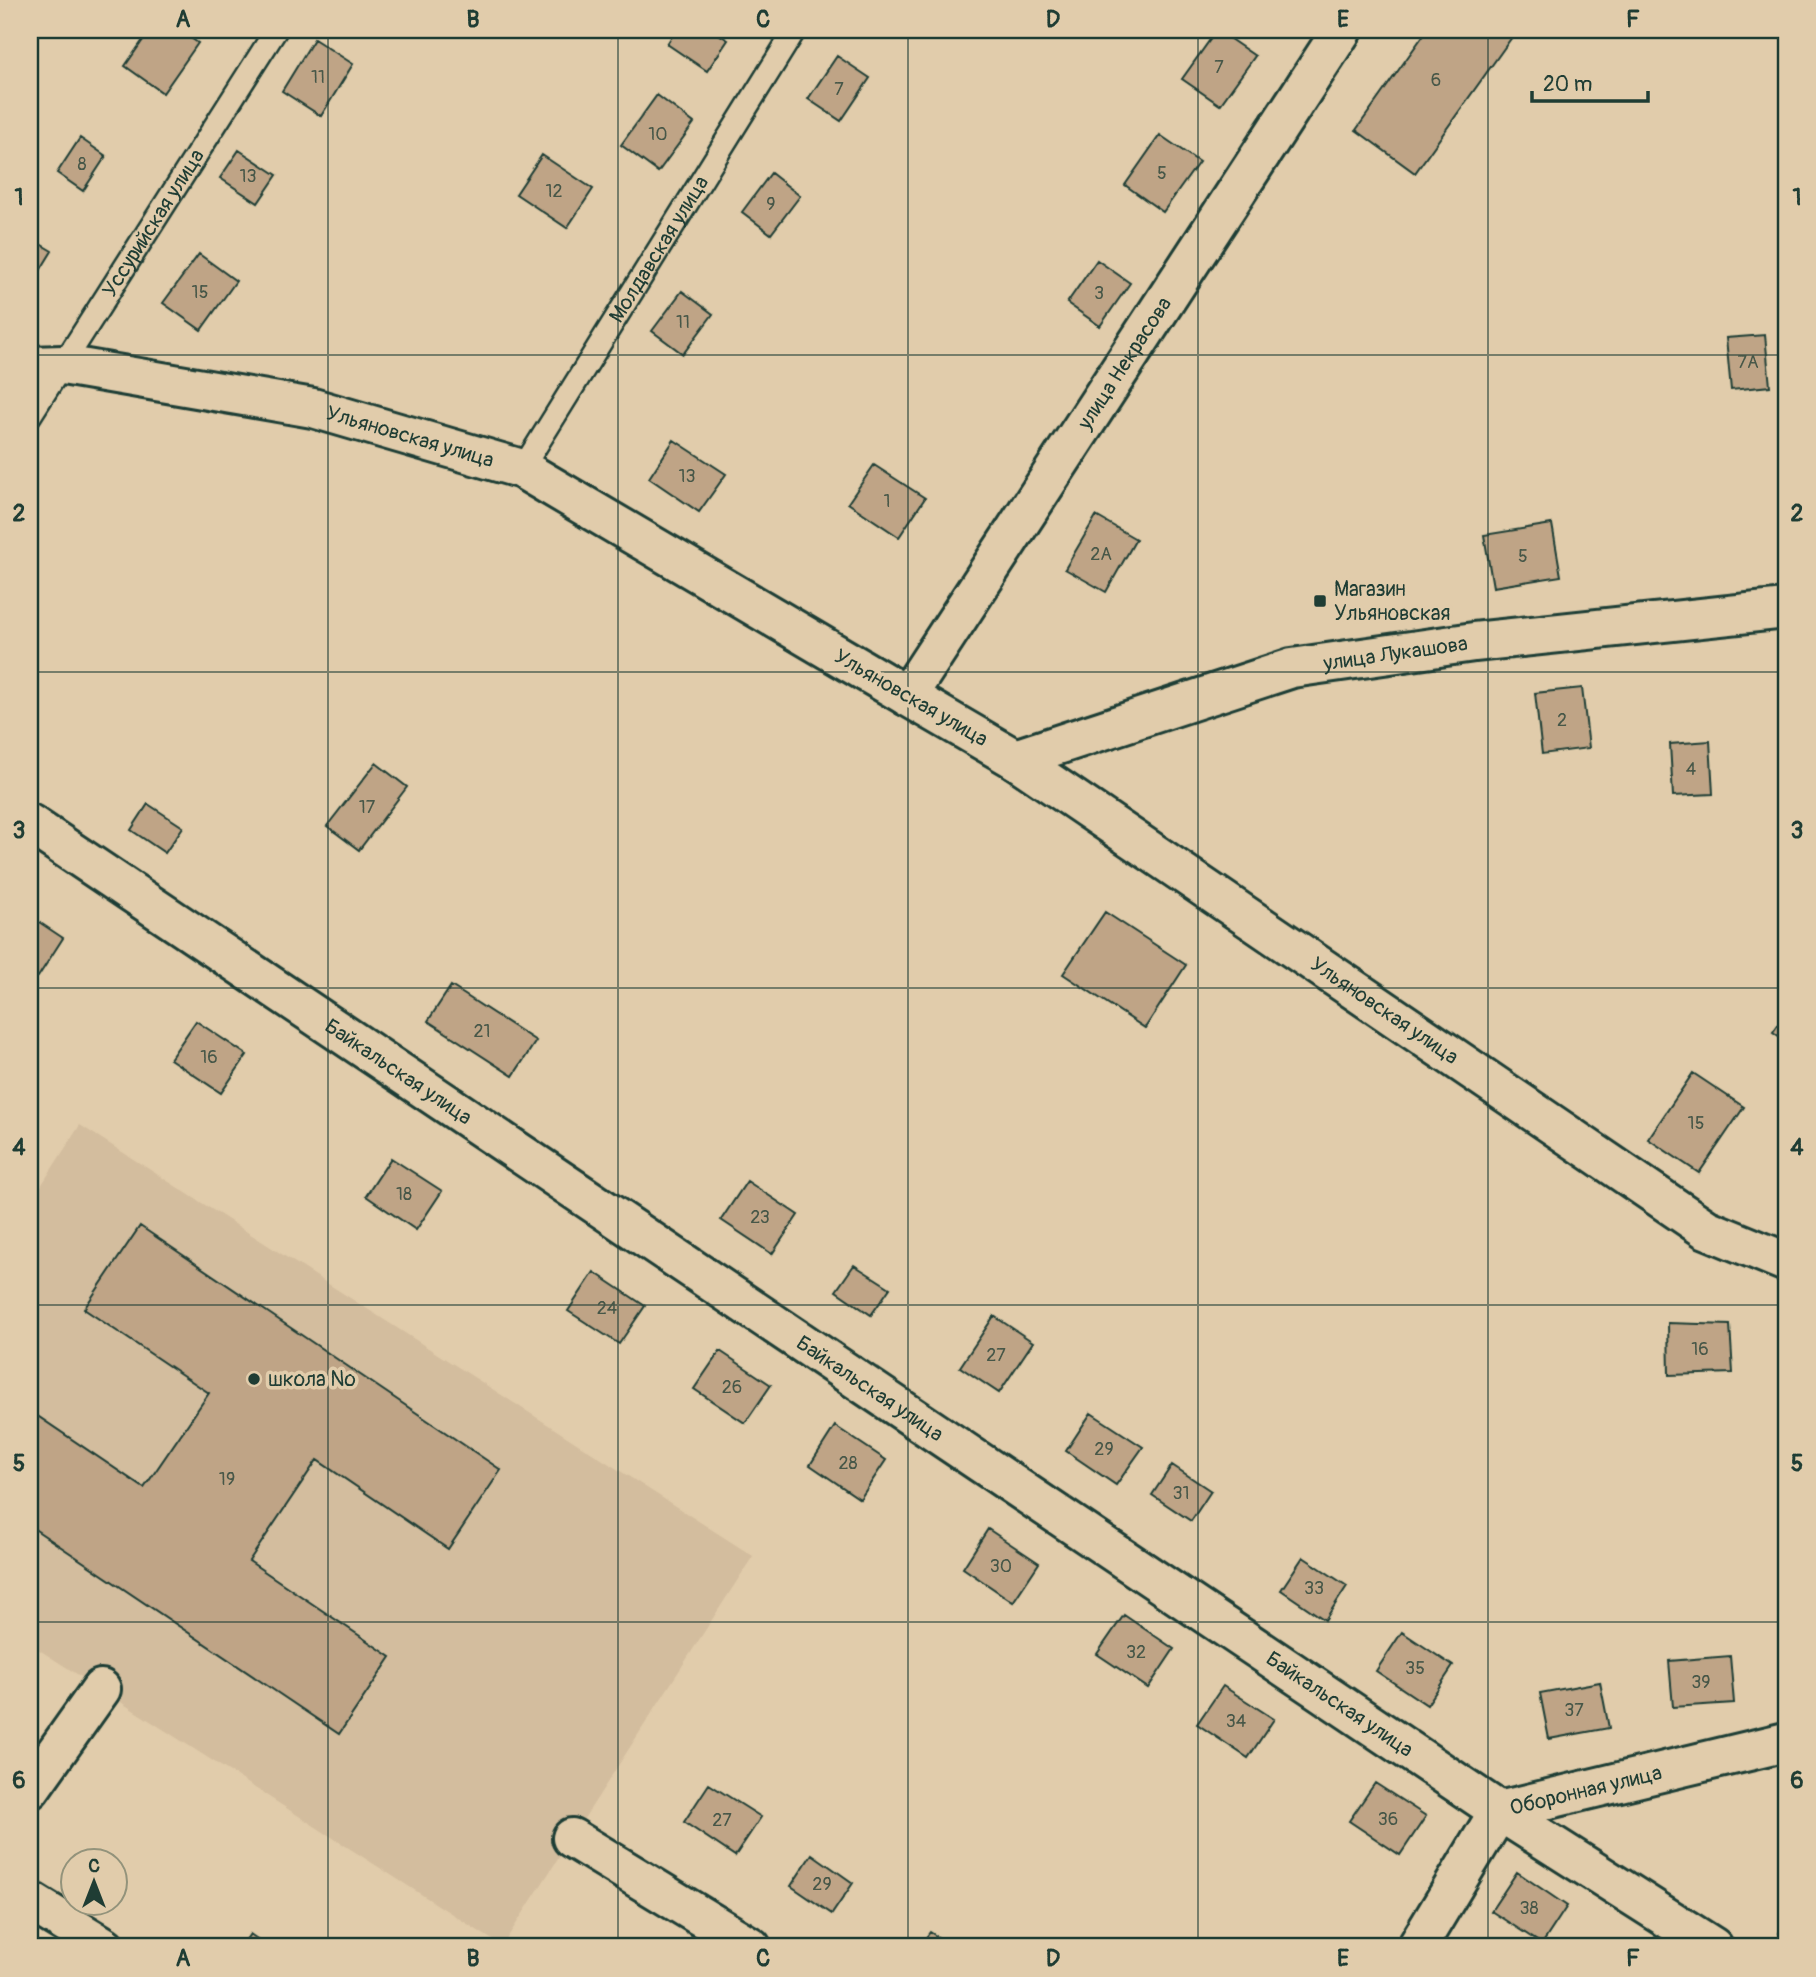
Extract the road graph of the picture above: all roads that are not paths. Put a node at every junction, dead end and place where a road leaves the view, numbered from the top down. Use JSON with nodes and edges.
{"nodes":[{"id":1,"x":276,"y":30,"type":"edge"},
{"id":2,"x":795,"y":30,"type":"edge"},
{"id":3,"x":1342,"y":30,"type":"edge"},
{"id":4,"x":47,"y":366,"type":"edge"},
{"id":5,"x":30,"y":416,"type":"edge"},
{"id":6,"x":522,"y":470,"type":"junction"},
{"id":7,"x":1786,"y":609,"type":"edge"},
{"id":8,"x":907,"y":696,"type":"junction"},
{"id":9,"x":1015,"y":759,"type":"junction"},
{"id":10,"x":30,"y":824,"type":"edge"},
{"id":11,"x":1786,"y":1262,"type":"edge"},
{"id":12,"x":101,"y":1689,"type":"dead end"},
{"id":13,"x":1786,"y":1742,"type":"edge"},
{"id":14,"x":30,"y":1789,"type":"edge"},
{"id":15,"x":1499,"y":1811,"type":"junction"},
{"id":16,"x":572,"y":1838,"type":"dead end"},
{"id":17,"x":30,"y":1901,"type":"edge"},
{"id":18,"x":105,"y":1947,"type":"edge"},
{"id":19,"x":751,"y":1947,"type":"edge"},
{"id":20,"x":1417,"y":1947,"type":"edge"},
{"id":21,"x":1713,"y":1947,"type":"edge"}],
"edges":[{"from":1,"to":4,"type":"lane","name":"Уссурийская улица"},
{"from":2,"to":6,"type":"lane","name":"Молдавская улица"},
{"from":3,"to":8,"type":"street","name":"улица Некрасова"},
{"from":4,"to":5,"type":"lane","name":"Уссурийская улица"},
{"from":4,"to":6,"type":"street","name":"Ульяновская улица"},
{"from":6,"to":8,"type":"street","name":"Ульяновская улица"},
{"from":7,"to":9,"type":"street","name":"улица Лукашова"},
{"from":8,"to":9,"type":"street","name":"Ульяновская улица"},
{"from":9,"to":11,"type":"street","name":"Ульяновская улица"},
{"from":10,"to":15,"type":"street","name":"Байкальская улица"},
{"from":12,"to":14,"type":"street"},
{"from":13,"to":15,"type":"street","name":"Оборонная улица"},
{"from":15,"to":20,"type":"street","name":"Оборонная улица"},
{"from":15,"to":21,"type":"street","name":"Байкальская улица"},
{"from":16,"to":19,"type":"street"},
{"from":17,"to":18,"type":"street"}]}
